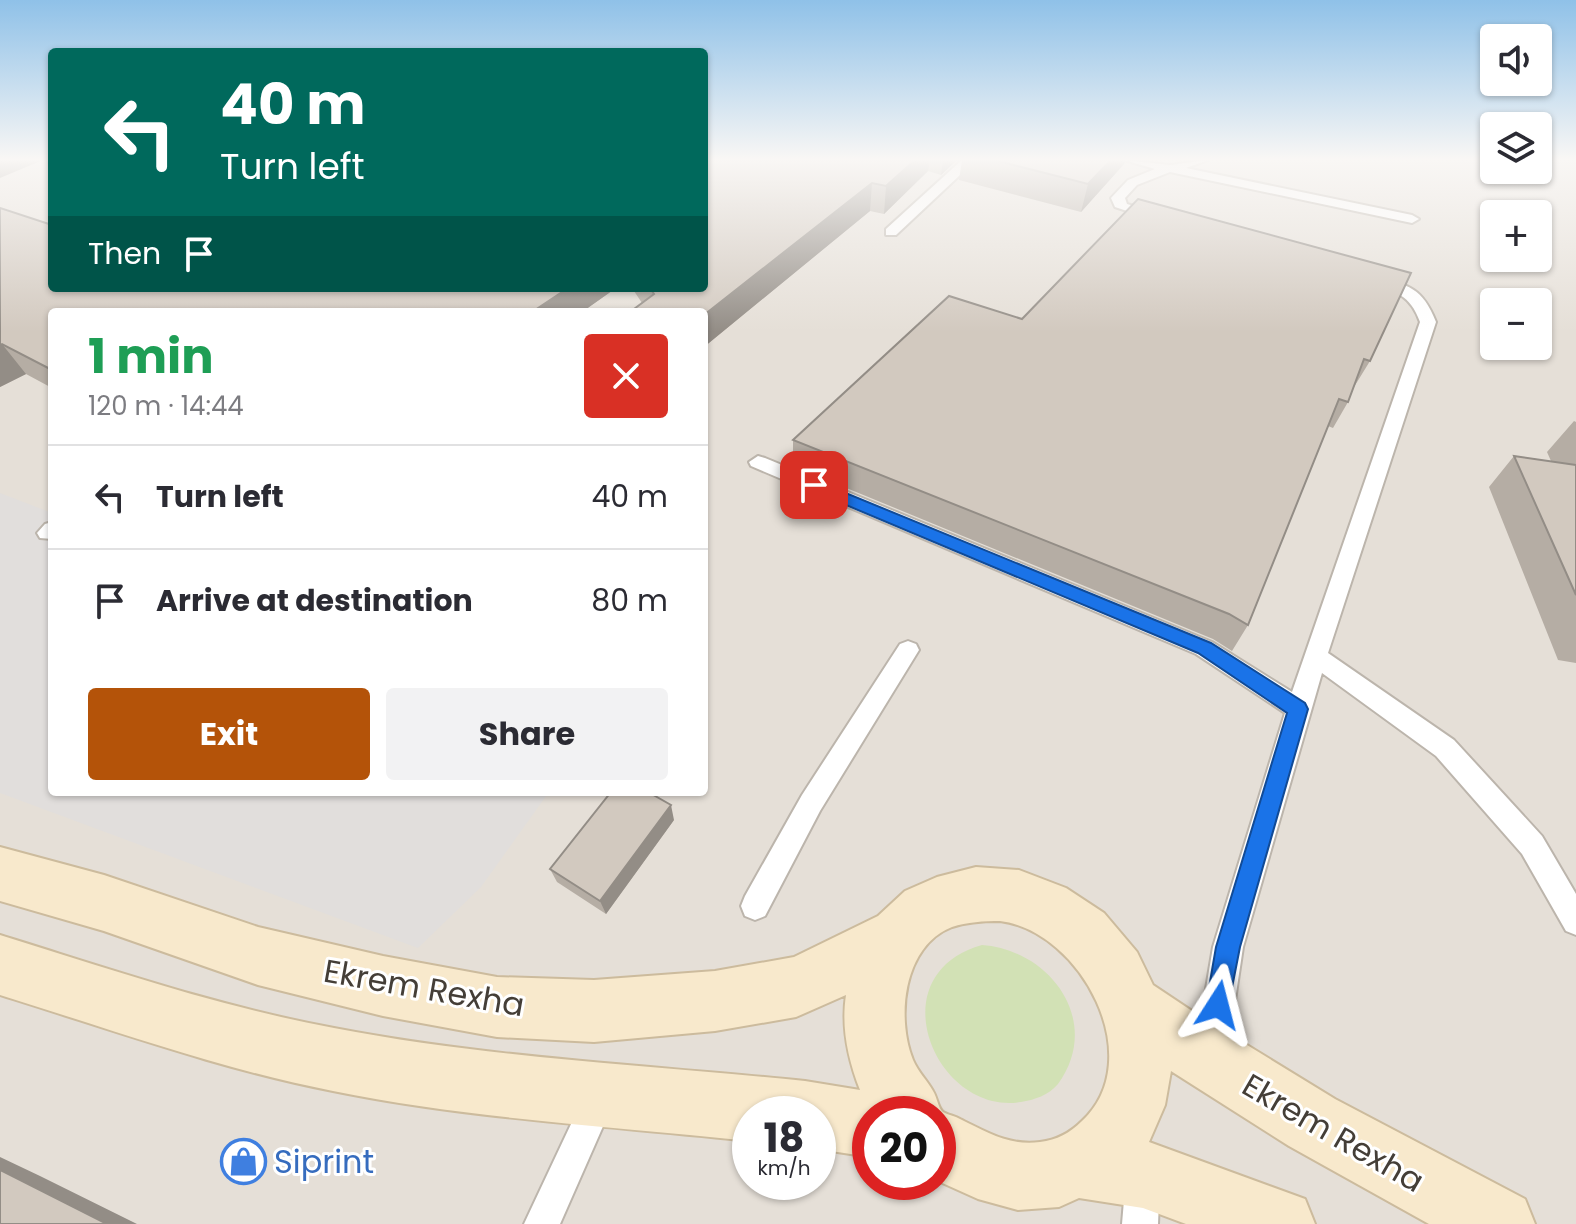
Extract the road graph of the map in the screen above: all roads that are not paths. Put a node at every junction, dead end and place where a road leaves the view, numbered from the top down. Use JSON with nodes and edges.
{"nodes":[{"id":1,"x":907,"y":217,"type":"edge"},
{"id":2,"x":1157,"y":217,"type":"edge"},
{"id":3,"x":1403,"y":217,"type":"edge"},
{"id":4,"x":1412,"y":219,"type":"dead end"},
{"id":5,"x":1181,"y":224,"type":"edge"},
{"id":6,"x":891,"y":232,"type":"dead end"},
{"id":7,"x":1357,"y":276,"type":"edge"},
{"id":8,"x":758,"y":462,"type":"dead end"},
{"id":9,"x":908,"y":650,"type":"dead end"},
{"id":10,"x":1316,"y":656,"type":"junction"},
{"id":11,"x":1298,"y":709,"type":"junction"},
{"id":12,"x":0,"y":874,"type":"edge"},
{"id":13,"x":755,"y":906,"type":"dead end"},
{"id":14,"x":1576,"y":921,"type":"edge"},
{"id":15,"x":896,"y":937,"type":"junction"},
{"id":16,"x":0,"y":965,"type":"edge"},
{"id":17,"x":1132,"y":1007,"type":"junction"},
{"id":18,"x":1209,"y":1063,"type":"junction"},
{"id":19,"x":601,"y":1095,"type":"junction"},
{"id":20,"x":897,"y":1096,"type":"edge"},
{"id":21,"x":732,"y":1107,"type":"edge"},
{"id":22,"x":956,"y":1155,"type":"edge"},
{"id":23,"x":1121,"y":1188,"type":"edge"},
{"id":24,"x":542,"y":1224,"type":"edge"},
{"id":25,"x":1280,"y":1224,"type":"edge"},
{"id":26,"x":1500,"y":1224,"type":"edge"}],
"edges":[{"from":1,"to":6,"type":"lane"},
{"from":2,"to":5,"type":"lane"},
{"from":3,"to":4,"type":"lane"},
{"from":7,"to":10,"type":"lane"},
{"from":8,"to":11,"type":"lane"},
{"from":9,"to":13,"type":"lane"},
{"from":10,"to":11,"type":"lane"},
{"from":10,"to":14,"type":"lane"},
{"from":11,"to":18,"type":"lane"},
{"from":12,"to":15,"type":"street","name":"Ekrem Rexha"},
{"from":15,"to":17,"type":"street","name":"Ekrem Rexha"},
{"from":15,"to":20,"type":"street","name":"Ekrem Rexha"},
{"from":16,"to":19,"type":"street"},
{"from":17,"to":18,"type":"street","name":"Ekrem Rexha"},
{"from":17,"to":23,"type":"street","name":"Ekrem Rexha"},
{"from":18,"to":26,"type":"street","name":"Ekrem Rexha"},
{"from":19,"to":21,"type":"street"},
{"from":19,"to":24,"type":"lane"},
{"from":22,"to":23,"type":"street","name":"Ekrem Rexha"},
{"from":23,"to":25,"type":"street"}]}
